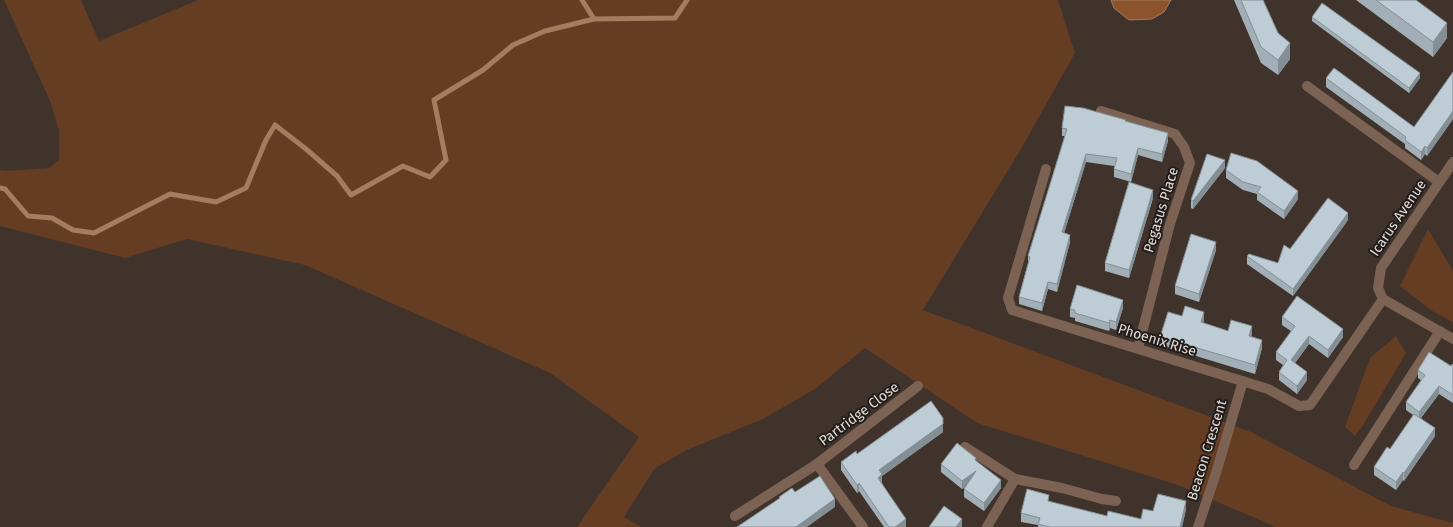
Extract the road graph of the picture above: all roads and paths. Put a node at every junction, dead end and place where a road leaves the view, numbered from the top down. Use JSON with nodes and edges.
{"nodes":[{"id":1,"x":1307,"y":86,"type":"dead end"},
{"id":2,"x":1101,"y":111,"type":"edge"},
{"id":3,"x":1453,"y":162,"type":"edge"},
{"id":4,"x":1046,"y":169,"type":"dead end"},
{"id":5,"x":1439,"y":182,"type":"junction"},
{"id":6,"x":1383,"y":299,"type":"junction"},
{"id":7,"x":1440,"y":331,"type":"junction"},
{"id":8,"x":1453,"y":340,"type":"edge"},
{"id":9,"x":1138,"y":348,"type":"junction"},
{"id":10,"x":1243,"y":381,"type":"junction"},
{"id":11,"x":918,"y":386,"type":"dead end"},
{"id":12,"x":965,"y":447,"type":"edge"},
{"id":13,"x":818,"y":464,"type":"junction"},
{"id":14,"x":1354,"y":464,"type":"dead end"},
{"id":15,"x":1015,"y":480,"type":"junction"},
{"id":16,"x":1116,"y":501,"type":"dead end"},
{"id":17,"x":734,"y":516,"type":"dead end"},
{"id":18,"x":863,"y":527,"type":"edge"},
{"id":19,"x":987,"y":527,"type":"edge"},
{"id":20,"x":1198,"y":527,"type":"edge"}],
"edges":[{"from":1,"to":5,"type":"street"},
{"from":2,"to":9,"type":"street","name":"Pegasus Place"},
{"from":3,"to":5,"type":"street","name":"Icarus Avenue"},
{"from":4,"to":9,"type":"street","name":"Phoenix Rise"},
{"from":5,"to":6,"type":"street","name":"Icarus Avenue"},
{"from":6,"to":7,"type":"street"},
{"from":6,"to":10,"type":"street","name":"Phoenix Rise"},
{"from":7,"to":8,"type":"street"},
{"from":7,"to":14,"type":"street"},
{"from":9,"to":10,"type":"street","name":"Phoenix Rise"},
{"from":10,"to":20,"type":"street","name":"Beacon Crescent"},
{"from":11,"to":13,"type":"street","name":"Partridge Close"},
{"from":12,"to":15,"type":"street"},
{"from":13,"to":17,"type":"street","name":"Partridge Close"},
{"from":13,"to":18,"type":"street","name":"Partridge Close"},
{"from":15,"to":16,"type":"street"},
{"from":15,"to":19,"type":"street"}]}
